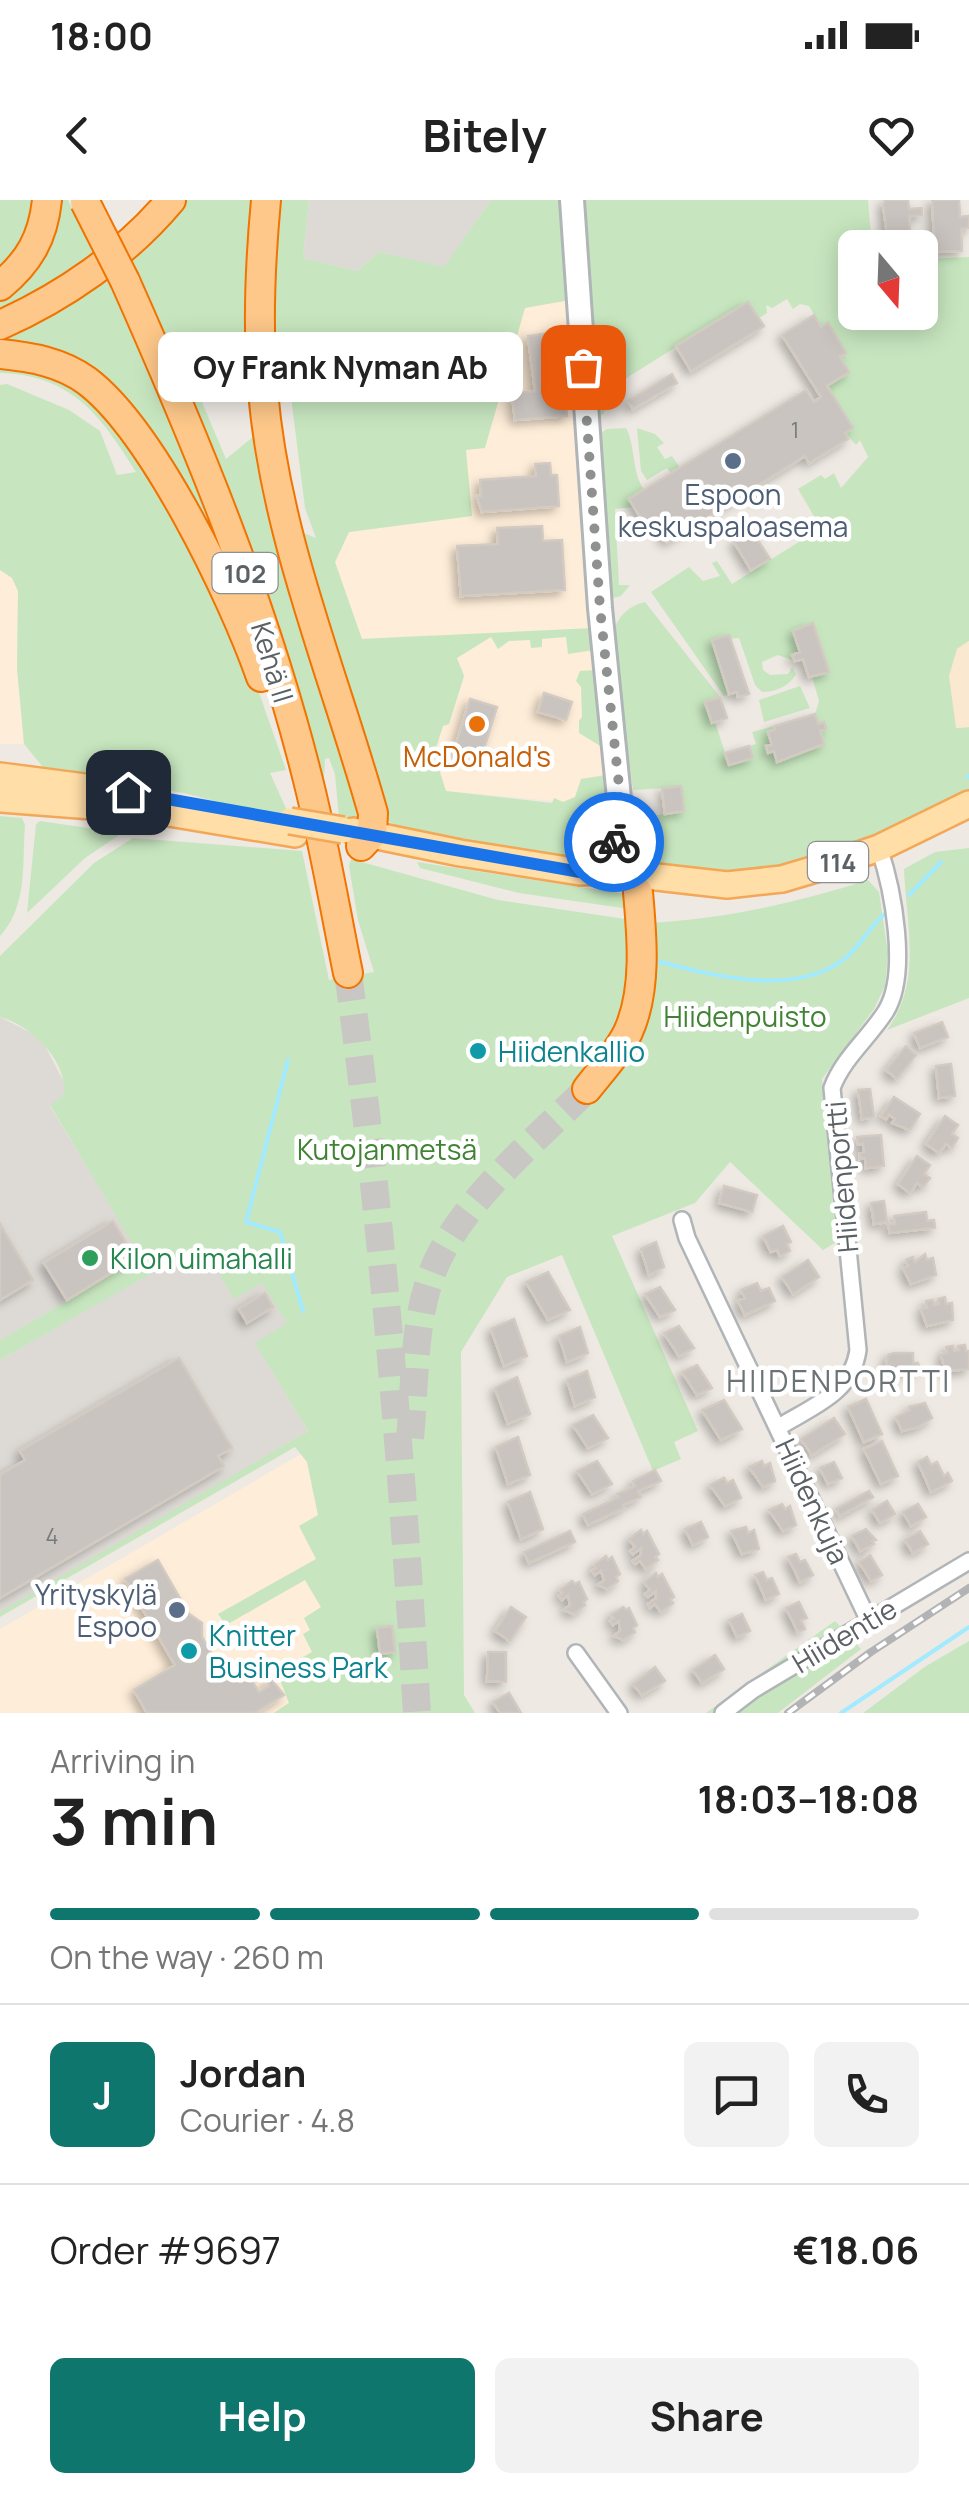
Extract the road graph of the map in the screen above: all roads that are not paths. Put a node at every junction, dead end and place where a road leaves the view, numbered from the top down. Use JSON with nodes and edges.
{"nodes":[{"id":1,"x":47,"y":200,"type":"edge"},
{"id":2,"x":171,"y":200,"type":"edge"},
{"id":3,"x":266,"y":200,"type":"edge"},
{"id":4,"x":572,"y":200,"type":"edge"},
{"id":5,"x":85,"y":201,"type":"edge"},
{"id":6,"x":0,"y":286,"type":"edge"},
{"id":7,"x":0,"y":325,"type":"edge"},
{"id":8,"x":0,"y":354,"type":"edge"},
{"id":9,"x":0,"y":776,"type":"edge"},
{"id":10,"x":0,"y":798,"type":"edge"},
{"id":11,"x":969,"y":804,"type":"edge"},
{"id":12,"x":623,"y":823,"type":"junction"},
{"id":13,"x":292,"y":828,"type":"junction"},
{"id":14,"x":356,"y":838,"type":"junction"},
{"id":15,"x":880,"y":848,"type":"junction"},
{"id":16,"x":580,"y":872,"type":"junction"},
{"id":17,"x":329,"y":877,"type":"junction"},
{"id":18,"x":636,"y":881,"type":"junction"},
{"id":19,"x":348,"y":973,"type":"tunnel mouth"},
{"id":20,"x":586,"y":1090,"type":"tunnel mouth"},
{"id":21,"x":682,"y":1220,"type":"dead end"},
{"id":22,"x":779,"y":1427,"type":"junction"},
{"id":23,"x":969,"y":1561,"type":"edge"},
{"id":24,"x":868,"y":1620,"type":"junction"},
{"id":25,"x":576,"y":1653,"type":"dead end"},
{"id":26,"x":620,"y":1713,"type":"edge"},
{"id":27,"x":723,"y":1713,"type":"edge"}],
"edges":[{"from":1,"to":6,"type":"highway"},
{"from":2,"to":7,"type":"highway"},
{"from":3,"to":14,"type":"highway"},
{"from":4,"to":12,"type":"street"},
{"from":5,"to":17,"type":"highway","name":"Kehä II","number":"102","bridge":true},
{"from":8,"to":17,"type":"highway"},
{"from":9,"to":13,"type":"main road","number":"114"},
{"from":10,"to":13,"type":"main road","number":"114"},
{"from":11,"to":15,"type":"main road","number":"114"},
{"from":12,"to":16,"type":"main road"},
{"from":12,"to":18,"type":"street"},
{"from":13,"to":14,"type":"main road","number":"114","bridge":true},
{"from":14,"to":16,"type":"main road","number":"114"},
{"from":15,"to":18,"type":"main road","number":"114"},
{"from":15,"to":22,"type":"street","name":"Hiidenportti"},
{"from":16,"to":18,"type":"main road","number":"114"},
{"from":17,"to":19,"type":"highway","name":"Kehä II","number":"102"},
{"from":18,"to":20,"type":"highway"},
{"from":21,"to":22,"type":"street","name":"Hiidenkuja"},
{"from":22,"to":24,"type":"street","name":"Hiidenkuja"},
{"from":23,"to":24,"type":"street","name":"Hiidentie"},
{"from":24,"to":27,"type":"street","name":"Hiidentie"},
{"from":25,"to":26,"type":"street"}]}
